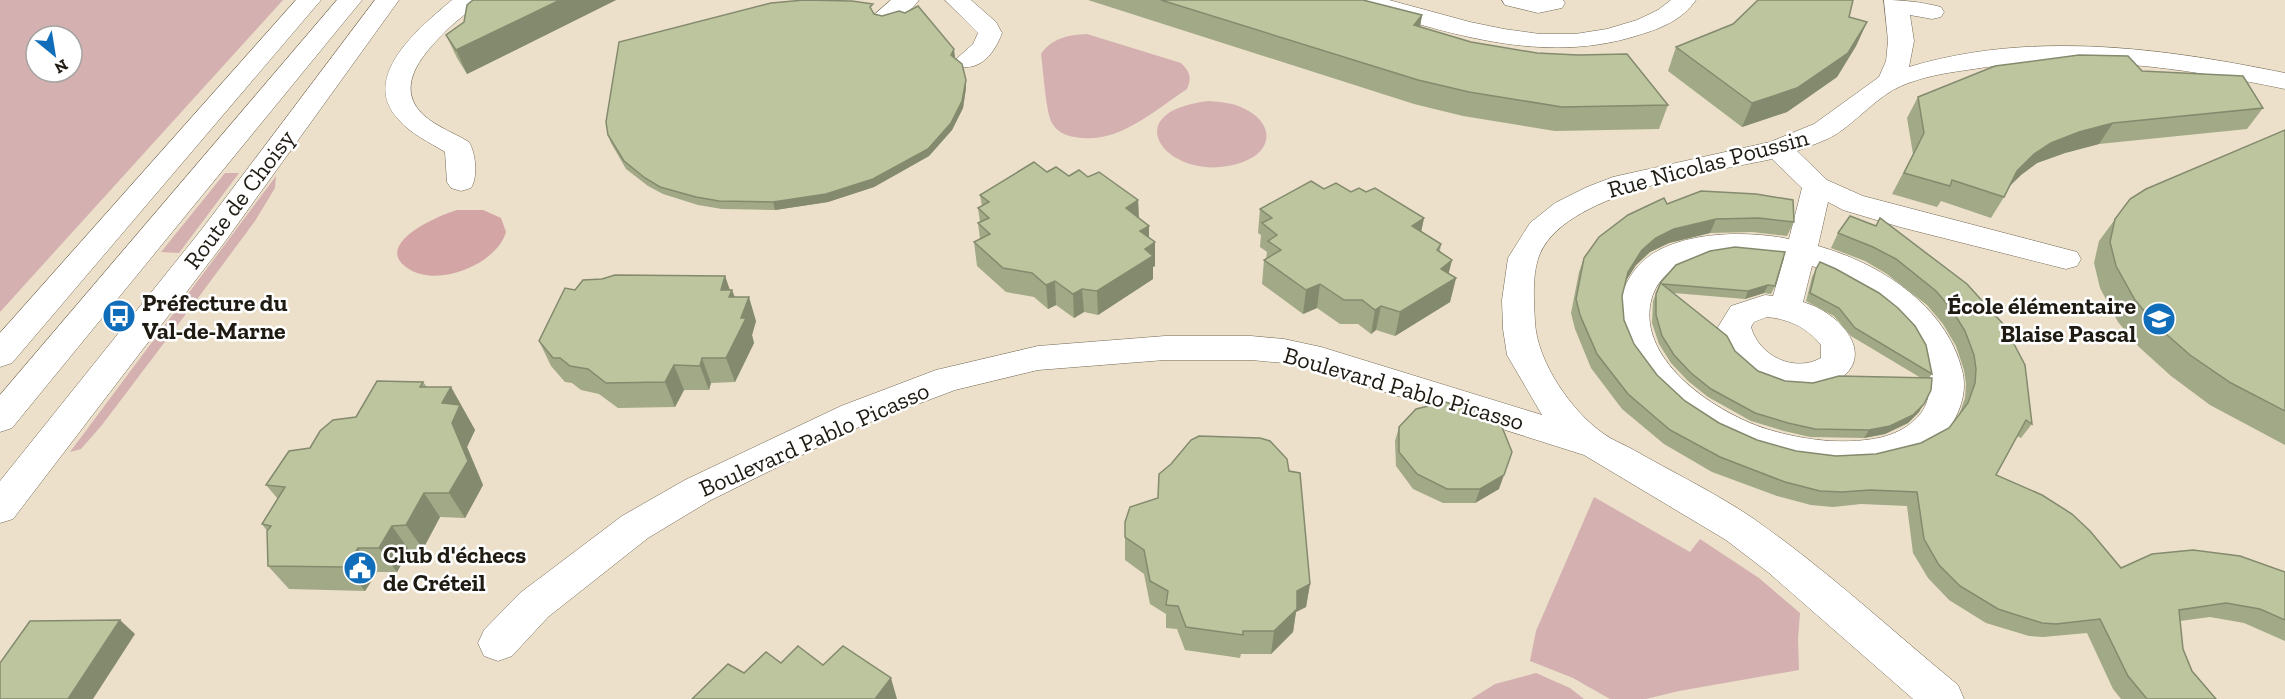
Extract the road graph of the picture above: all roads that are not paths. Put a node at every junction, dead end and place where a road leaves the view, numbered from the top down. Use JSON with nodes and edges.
{"nodes":[{"id":1,"x":309,"y":0,"type":"edge"},
{"id":2,"x":350,"y":0,"type":"edge"},
{"id":3,"x":387,"y":0,"type":"edge"},
{"id":4,"x":467,"y":0,"type":"edge"},
{"id":5,"x":907,"y":0,"type":"edge"},
{"id":6,"x":957,"y":0,"type":"edge"},
{"id":7,"x":1363,"y":0,"type":"edge"},
{"id":8,"x":1514,"y":0,"type":"edge"},
{"id":9,"x":1684,"y":0,"type":"edge"},
{"id":10,"x":1553,"y":3,"type":"dead end"},
{"id":11,"x":1897,"y":3,"type":"edge"},
{"id":12,"x":1932,"y":12,"type":"dead end"},
{"id":13,"x":886,"y":15,"type":"edge"},
{"id":14,"x":967,"y":61,"type":"dead end"},
{"id":15,"x":1890,"y":81,"type":"junction"},
{"id":16,"x":2285,"y":81,"type":"edge"},
{"id":17,"x":1778,"y":149,"type":"junction"},
{"id":18,"x":461,"y":182,"type":"dead end"},
{"id":19,"x":1816,"y":186,"type":"junction"},
{"id":20,"x":1801,"y":252,"type":"junction"},
{"id":21,"x":2066,"y":259,"type":"dead end"},
{"id":22,"x":1785,"y":308,"type":"dead end"},
{"id":23,"x":0,"y":355,"type":"edge"},
{"id":24,"x":0,"y":420,"type":"edge"},
{"id":25,"x":1596,"y":445,"type":"junction"},
{"id":26,"x":0,"y":508,"type":"edge"},
{"id":27,"x":498,"y":643,"type":"dead end"},
{"id":28,"x":1943,"y":699,"type":"edge"}],
"edges":[{"from":1,"to":23,"type":"street"},
{"from":2,"to":24,"type":"street","name":"Route de Choisy"},
{"from":3,"to":26,"type":"street","name":"Route de Choisy"},
{"from":4,"to":18,"type":"street"},
{"from":5,"to":13,"type":"street"},
{"from":6,"to":14,"type":"street"},
{"from":7,"to":9,"type":"street"},
{"from":8,"to":10,"type":"street"},
{"from":11,"to":12,"type":"street"},
{"from":11,"to":15,"type":"street"},
{"from":15,"to":16,"type":"street"},
{"from":15,"to":17,"type":"street","name":"Rue Nicolas Poussin"},
{"from":17,"to":19,"type":"street"},
{"from":17,"to":25,"type":"street","name":"Rue Nicolas Poussin"},
{"from":19,"to":20,"type":"street"},
{"from":19,"to":21,"type":"street"},
{"from":20,"to":20,"type":"street"},
{"from":20,"to":22,"type":"street"},
{"from":25,"to":27,"type":"street","name":"Boulevard Pablo Picasso"},
{"from":25,"to":28,"type":"street","name":"Boulevard Pablo Picasso"}]}
